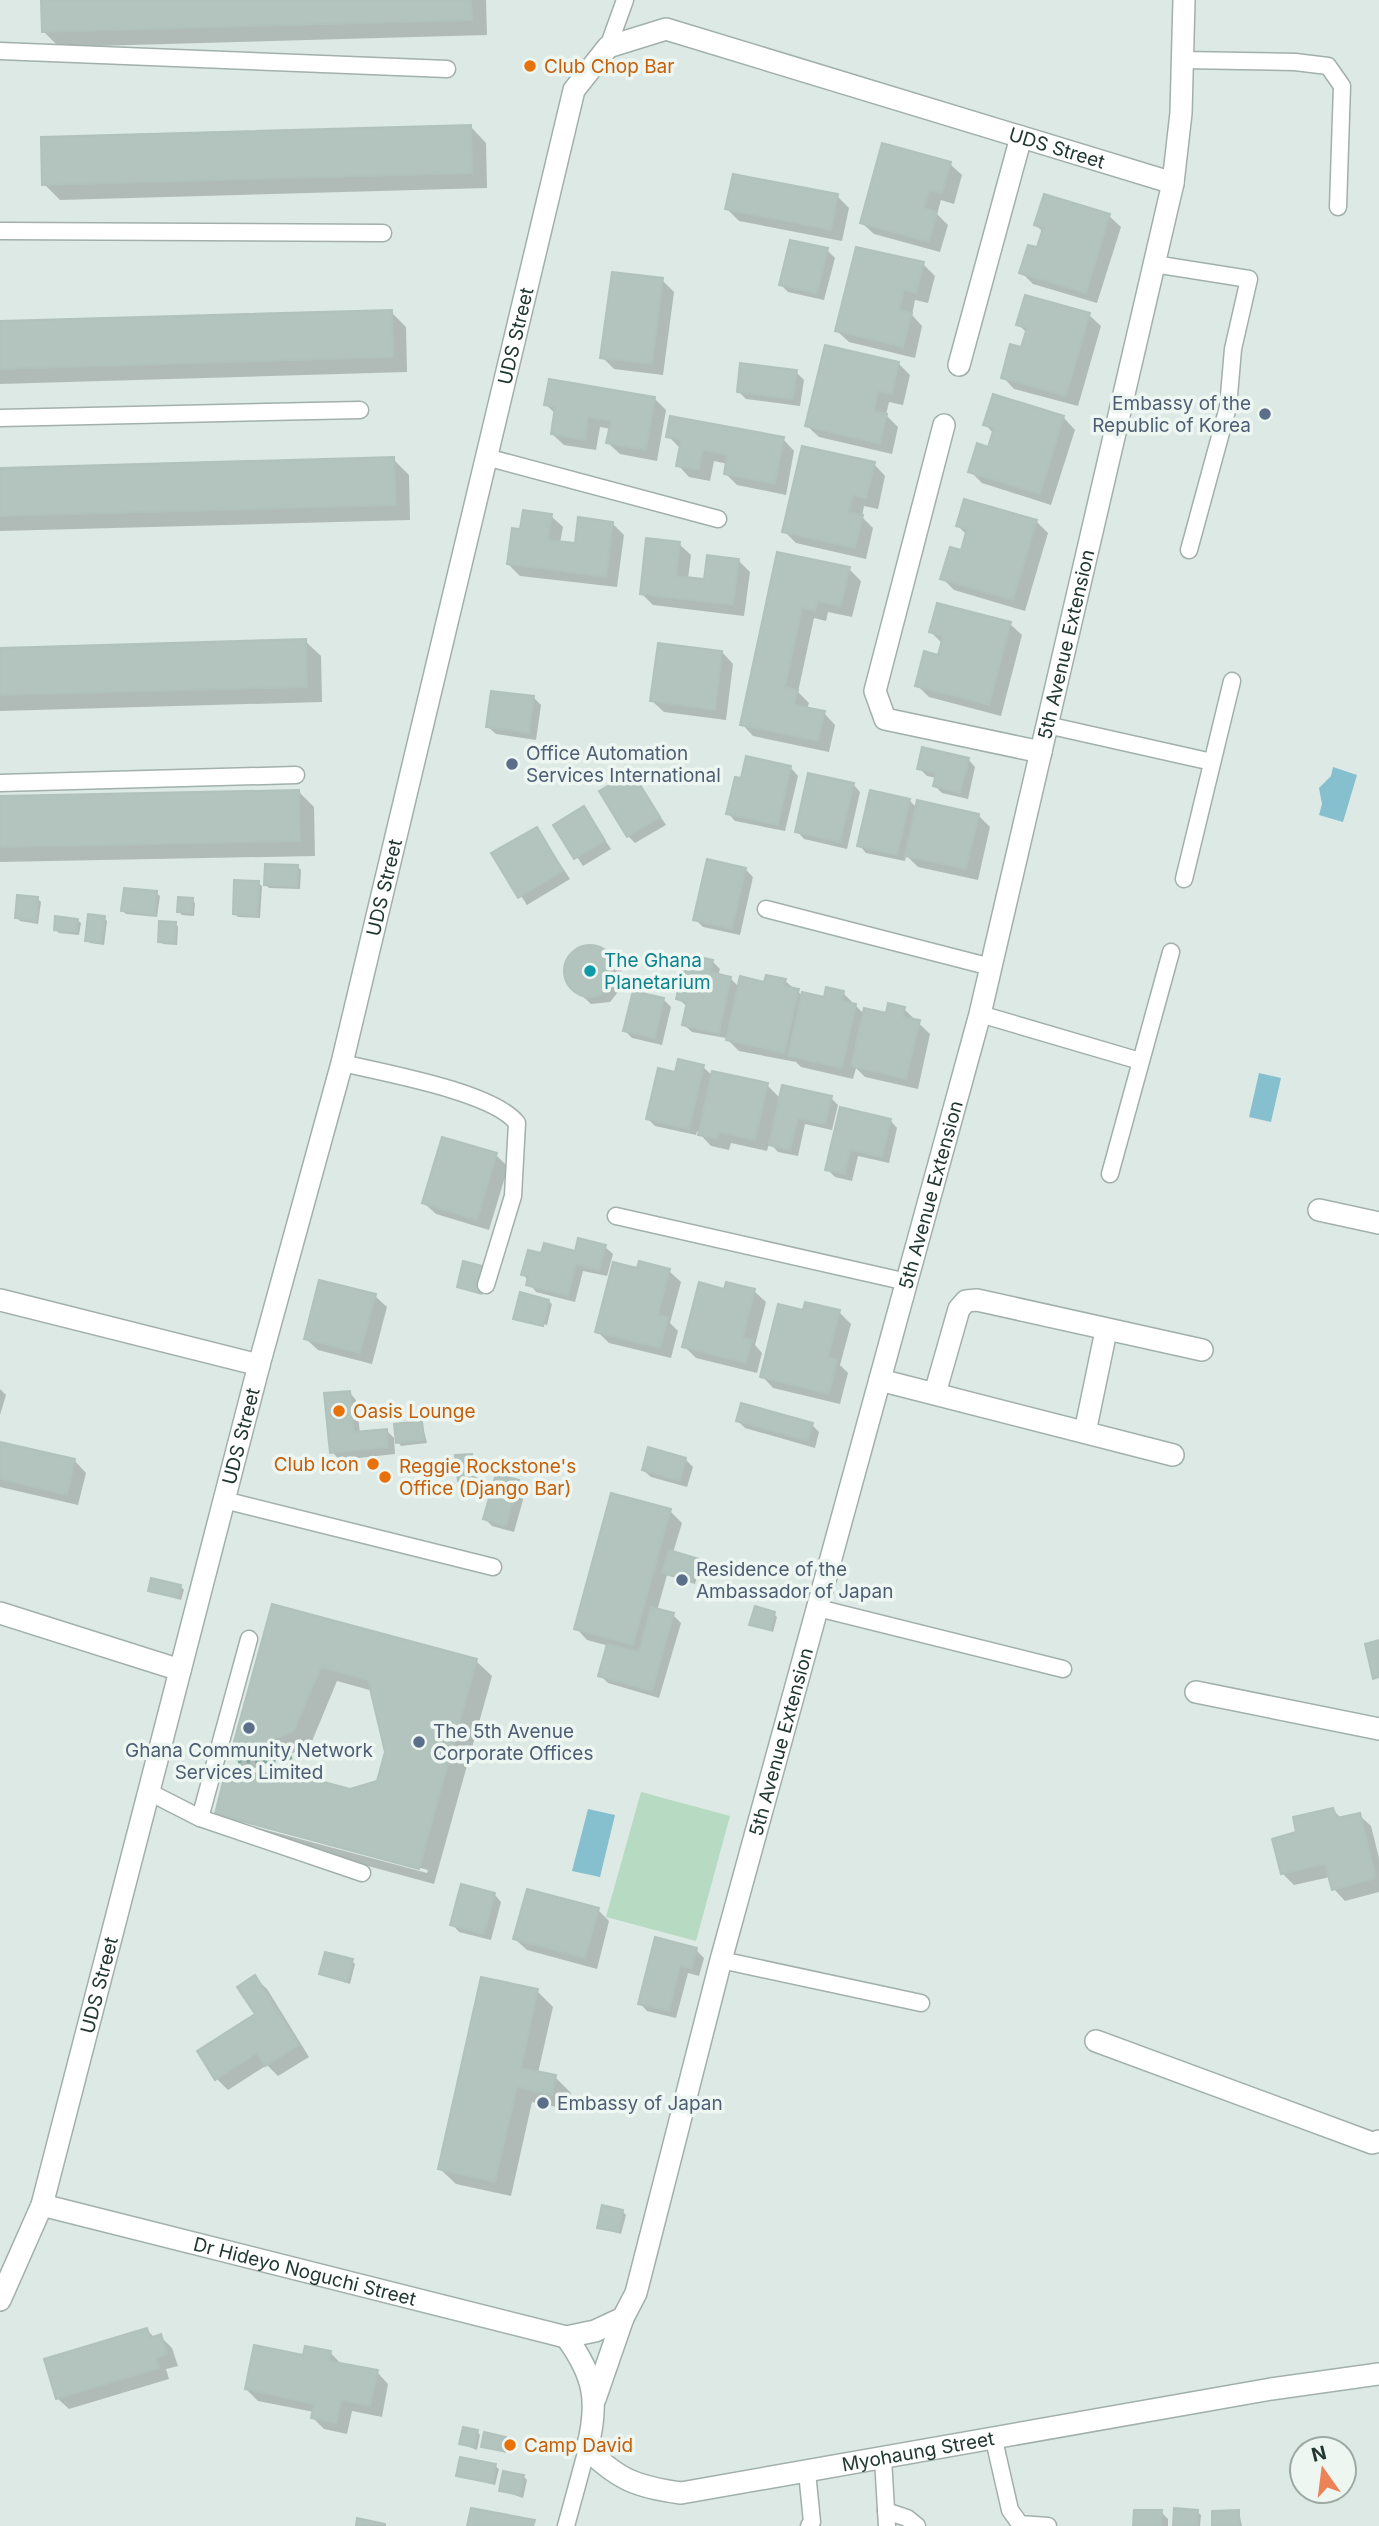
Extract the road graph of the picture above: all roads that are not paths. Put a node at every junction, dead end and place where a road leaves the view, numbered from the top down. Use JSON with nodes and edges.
{"nodes":[{"id":1,"x":625,"y":0,"type":"edge"},
{"id":2,"x":1184,"y":0,"type":"edge"},
{"id":3,"x":608,"y":47,"type":"junction"},
{"id":4,"x":0,"y":51,"type":"edge"},
{"id":5,"x":1182,"y":60,"type":"junction"},
{"id":6,"x":447,"y":69,"type":"dead end"},
{"id":7,"x":1020,"y":137,"type":"junction"},
{"id":8,"x":1173,"y":183,"type":"junction"},
{"id":9,"x":1338,"y":207,"type":"dead end"},
{"id":10,"x":0,"y":232,"type":"edge"},
{"id":11,"x":383,"y":233,"type":"dead end"},
{"id":12,"x":1154,"y":264,"type":"junction"},
{"id":13,"x":959,"y":365,"type":"dead end"},
{"id":14,"x":360,"y":410,"type":"dead end"},
{"id":15,"x":0,"y":418,"type":"edge"},
{"id":16,"x":944,"y":425,"type":"dead end"},
{"id":17,"x":486,"y":457,"type":"junction"},
{"id":18,"x":718,"y":519,"type":"dead end"},
{"id":19,"x":1189,"y":550,"type":"dead end"},
{"id":20,"x":1232,"y":681,"type":"dead end"},
{"id":21,"x":1048,"y":724,"type":"junction"},
{"id":22,"x":1041,"y":752,"type":"junction"},
{"id":23,"x":1212,"y":762,"type":"junction"},
{"id":24,"x":296,"y":775,"type":"dead end"},
{"id":25,"x":0,"y":783,"type":"edge"},
{"id":26,"x":1184,"y":879,"type":"dead end"},
{"id":27,"x":766,"y":909,"type":"dead end"},
{"id":28,"x":1171,"y":952,"type":"dead end"},
{"id":29,"x":991,"y":967,"type":"junction"},
{"id":30,"x":980,"y":1014,"type":"junction"},
{"id":31,"x":1140,"y":1061,"type":"junction"},
{"id":32,"x":342,"y":1063,"type":"junction"},
{"id":33,"x":1110,"y":1174,"type":"dead end"},
{"id":34,"x":1319,"y":1210,"type":"dead end"},
{"id":35,"x":615,"y":1216,"type":"dead end"},
{"id":36,"x":1379,"y":1223,"type":"edge"},
{"id":37,"x":907,"y":1282,"type":"junction"},
{"id":38,"x":486,"y":1285,"type":"dead end"},
{"id":39,"x":0,"y":1300,"type":"edge"},
{"id":40,"x":1106,"y":1331,"type":"junction"},
{"id":41,"x":1202,"y":1350,"type":"dead end"},
{"id":42,"x":259,"y":1365,"type":"junction"},
{"id":43,"x":880,"y":1380,"type":"junction"},
{"id":44,"x":935,"y":1393,"type":"junction"},
{"id":45,"x":1084,"y":1432,"type":"junction"},
{"id":46,"x":1173,"y":1455,"type":"dead end"},
{"id":47,"x":224,"y":1500,"type":"junction"},
{"id":48,"x":493,"y":1567,"type":"dead end"},
{"id":49,"x":817,"y":1608,"type":"junction"},
{"id":50,"x":0,"y":1613,"type":"edge"},
{"id":51,"x":249,"y":1639,"type":"dead end"},
{"id":52,"x":1063,"y":1668,"type":"dead end"},
{"id":53,"x":180,"y":1670,"type":"junction"},
{"id":54,"x":1196,"y":1692,"type":"dead end"},
{"id":55,"x":1379,"y":1728,"type":"edge"},
{"id":56,"x":149,"y":1792,"type":"junction"},
{"id":57,"x":200,"y":1818,"type":"junction"},
{"id":58,"x":362,"y":1873,"type":"dead end"},
{"id":59,"x":720,"y":1961,"type":"junction"},
{"id":60,"x":921,"y":2003,"type":"dead end"},
{"id":61,"x":1096,"y":2041,"type":"dead end"},
{"id":62,"x":1379,"y":2141,"type":"edge"},
{"id":63,"x":43,"y":2205,"type":"junction"},
{"id":64,"x":0,"y":2301,"type":"edge"},
{"id":65,"x":623,"y":2319,"type":"junction"},
{"id":66,"x":566,"y":2337,"type":"junction"},
{"id":67,"x":1379,"y":2374,"type":"edge"},
{"id":68,"x":595,"y":2399,"type":"junction"},
{"id":69,"x":994,"y":2440,"type":"junction"},
{"id":70,"x":587,"y":2449,"type":"junction"},
{"id":71,"x":883,"y":2459,"type":"junction"},
{"id":72,"x":807,"y":2472,"type":"junction"},
{"id":73,"x":887,"y":2518,"type":"edge"},
{"id":74,"x":566,"y":2526,"type":"edge"},
{"id":75,"x":809,"y":2526,"type":"edge"},
{"id":76,"x":916,"y":2526,"type":"edge"},
{"id":77,"x":1048,"y":2526,"type":"edge"}],
"edges":[{"from":1,"to":3,"type":"lane"},
{"from":2,"to":5,"type":"street","name":"5th Avenue Extension"},
{"from":3,"to":7,"type":"street","name":"UDS Street"},
{"from":3,"to":17,"type":"street","name":"UDS Street"},
{"from":4,"to":6,"type":"lane"},
{"from":5,"to":8,"type":"street","name":"5th Avenue Extension"},
{"from":5,"to":9,"type":"lane"},
{"from":7,"to":8,"type":"street","name":"UDS Street"},
{"from":7,"to":13,"type":"street"},
{"from":8,"to":12,"type":"street","name":"5th Avenue Extension"},
{"from":10,"to":11,"type":"lane"},
{"from":12,"to":19,"type":"lane"},
{"from":12,"to":21,"type":"street","name":"5th Avenue Extension"},
{"from":14,"to":15,"type":"lane"},
{"from":16,"to":22,"type":"street"},
{"from":17,"to":18,"type":"lane"},
{"from":17,"to":32,"type":"street","name":"UDS Street"},
{"from":20,"to":23,"type":"lane"},
{"from":21,"to":22,"type":"street","name":"5th Avenue Extension"},
{"from":21,"to":23,"type":"lane"},
{"from":22,"to":29,"type":"street","name":"5th Avenue Extension"},
{"from":23,"to":26,"type":"lane"},
{"from":24,"to":25,"type":"lane"},
{"from":27,"to":29,"type":"lane"},
{"from":28,"to":31,"type":"lane"},
{"from":29,"to":30,"type":"street","name":"5th Avenue Extension"},
{"from":30,"to":31,"type":"lane"},
{"from":30,"to":37,"type":"street","name":"5th Avenue Extension"},
{"from":31,"to":33,"type":"lane"},
{"from":32,"to":38,"type":"lane"},
{"from":32,"to":42,"type":"street","name":"UDS Street"},
{"from":34,"to":36,"type":"street"},
{"from":35,"to":37,"type":"lane"},
{"from":37,"to":43,"type":"street","name":"5th Avenue Extension"},
{"from":39,"to":42,"type":"street"},
{"from":40,"to":41,"type":"street"},
{"from":40,"to":44,"type":"street"},
{"from":40,"to":45,"type":"street"},
{"from":42,"to":47,"type":"street","name":"UDS Street"},
{"from":43,"to":44,"type":"street"},
{"from":43,"to":49,"type":"street","name":"5th Avenue Extension"},
{"from":44,"to":45,"type":"street"},
{"from":45,"to":46,"type":"street"},
{"from":47,"to":48,"type":"lane"},
{"from":47,"to":53,"type":"street","name":"UDS Street"},
{"from":49,"to":52,"type":"lane"},
{"from":49,"to":59,"type":"street","name":"5th Avenue Extension"},
{"from":50,"to":53,"type":"street"},
{"from":51,"to":57,"type":"lane"},
{"from":53,"to":56,"type":"street","name":"UDS Street"},
{"from":54,"to":55,"type":"street"},
{"from":56,"to":57,"type":"lane"},
{"from":56,"to":63,"type":"street","name":"UDS Street"},
{"from":57,"to":58,"type":"lane"},
{"from":59,"to":60,"type":"lane"},
{"from":59,"to":65,"type":"street","name":"5th Avenue Extension"},
{"from":61,"to":62,"type":"street"},
{"from":63,"to":64,"type":"street","name":"UDS Street"},
{"from":63,"to":66,"type":"street","name":"Dr Hideyo Noguchi Street"},
{"from":65,"to":66,"type":"street"},
{"from":65,"to":68,"type":"street","name":"5th Avenue Extension"},
{"from":66,"to":68,"type":"street"},
{"from":67,"to":69,"type":"street","name":"Myohaung Street"},
{"from":68,"to":70,"type":"street"},
{"from":69,"to":71,"type":"street","name":"Myohaung Street"},
{"from":69,"to":77,"type":"lane"},
{"from":70,"to":72,"type":"street","name":"Myohaung Street"},
{"from":70,"to":74,"type":"lane"},
{"from":71,"to":72,"type":"street","name":"Myohaung Street"},
{"from":71,"to":73,"type":"lane"},
{"from":72,"to":75,"type":"lane"},
{"from":73,"to":76,"type":"lane"}]}
